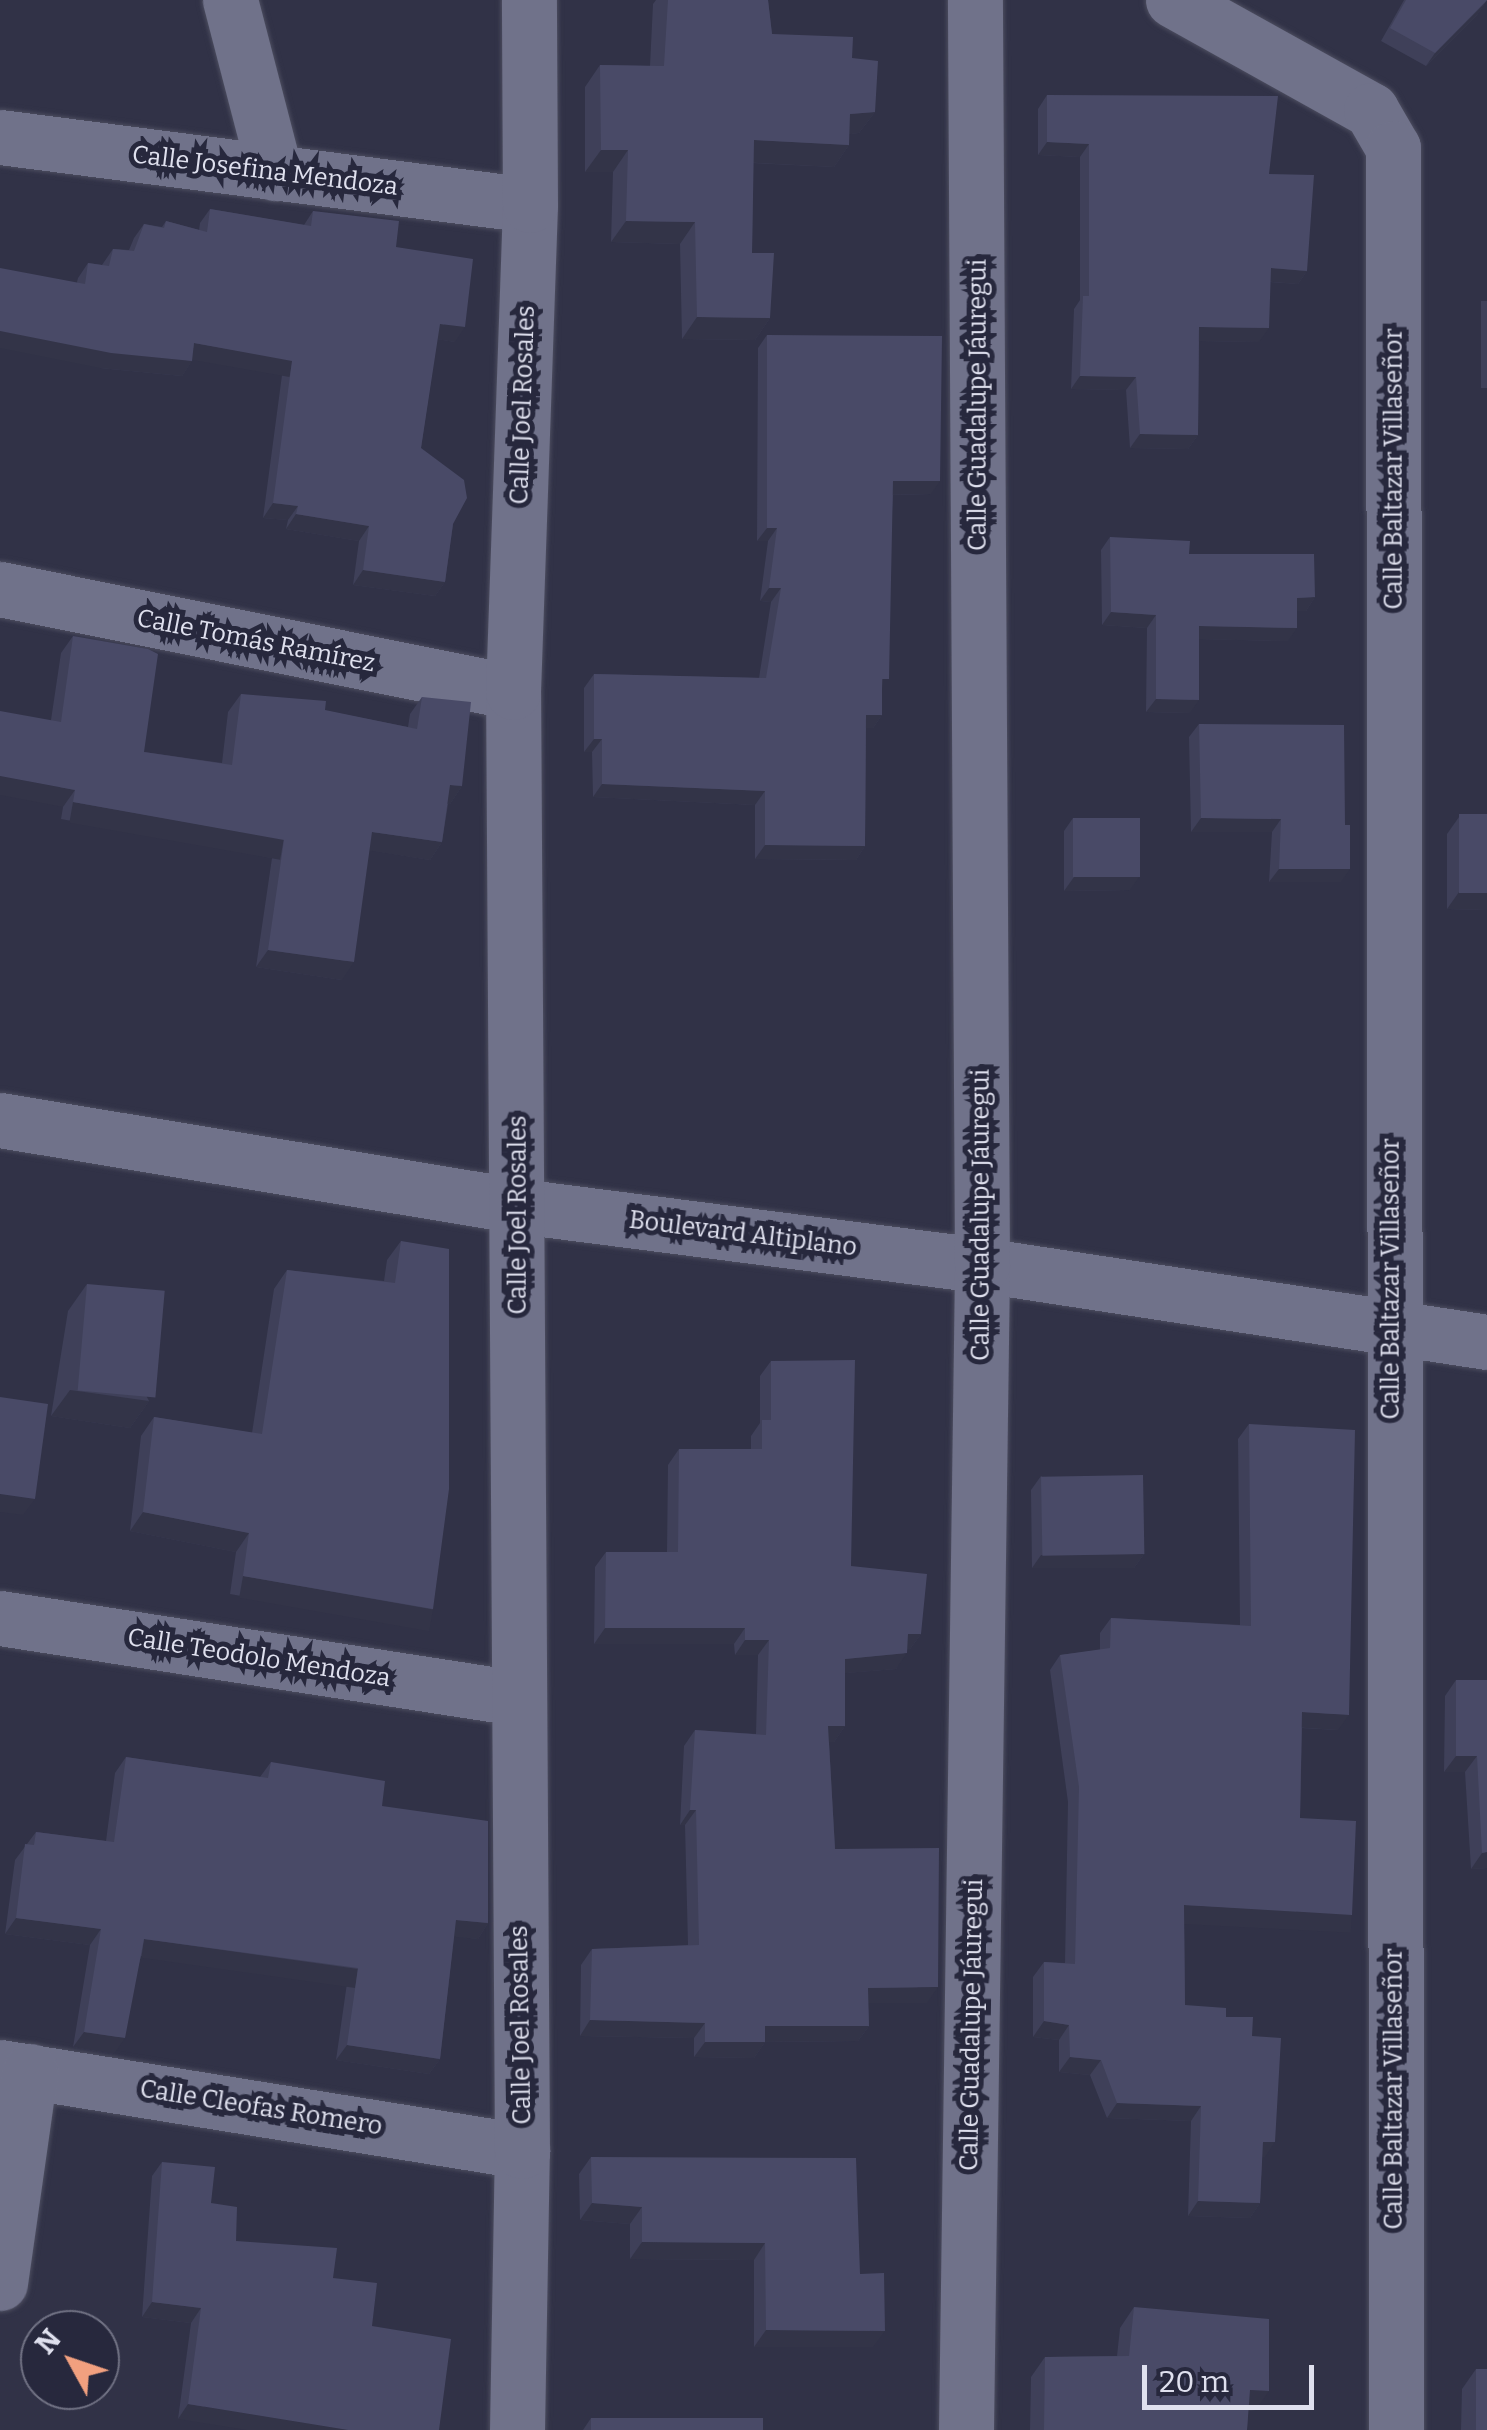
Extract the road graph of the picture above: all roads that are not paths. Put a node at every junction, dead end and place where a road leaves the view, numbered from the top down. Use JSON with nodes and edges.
{"nodes":[{"id":1,"x":230,"y":0,"type":"edge"},
{"id":2,"x":529,"y":0,"type":"edge"},
{"id":3,"x":975,"y":0,"type":"edge"},
{"id":4,"x":1173,"y":0,"type":"edge"},
{"id":5,"x":0,"y":137,"type":"edge"},
{"id":6,"x":275,"y":172,"type":"junction"},
{"id":7,"x":530,"y":205,"type":"junction"},
{"id":8,"x":0,"y":589,"type":"edge"},
{"id":9,"x":513,"y":692,"type":"junction"},
{"id":10,"x":0,"y":1120,"type":"edge"},
{"id":11,"x":519,"y":1206,"type":"junction"},
{"id":12,"x":982,"y":1264,"type":"junction"},
{"id":13,"x":1390,"y":1326,"type":"junction"},
{"id":14,"x":1487,"y":1342,"type":"edge"},
{"id":15,"x":0,"y":1618,"type":"edge"},
{"id":16,"x":517,"y":1698,"type":"junction"},
{"id":17,"x":15,"y":2069,"type":"edge"},
{"id":18,"x":522,"y":2150,"type":"junction"},
{"id":19,"x":0,"y":2282,"type":"edge"},
{"id":20,"x":517,"y":2430,"type":"edge"},
{"id":21,"x":966,"y":2430,"type":"edge"},
{"id":22,"x":1396,"y":2430,"type":"edge"}],
"edges":[{"from":1,"to":6,"type":"street"},
{"from":2,"to":7,"type":"street","name":"Calle Joel Rosales"},
{"from":3,"to":12,"type":"street","name":"Calle Guadalupe Jáuregui"},
{"from":4,"to":13,"type":"street","name":"Calle Baltazar Villaseñor"},
{"from":5,"to":6,"type":"street","name":"Calle Josefina Mendoza"},
{"from":6,"to":7,"type":"street","name":"Calle Josefina Mendoza"},
{"from":7,"to":9,"type":"street","name":"Calle Joel Rosales"},
{"from":8,"to":9,"type":"street","name":"Calle Tomás Ramírez"},
{"from":9,"to":11,"type":"street","name":"Calle Joel Rosales"},
{"from":10,"to":11,"type":"street","name":"Boulevard Altiplano"},
{"from":11,"to":12,"type":"street","name":"Boulevard Altiplano"},
{"from":11,"to":16,"type":"street","name":"Calle Joel Rosales"},
{"from":12,"to":13,"type":"street","name":"Boulevard Altiplano"},
{"from":12,"to":21,"type":"street","name":"Calle Guadalupe Jáuregui"},
{"from":13,"to":14,"type":"street","name":"Boulevard Altiplano"},
{"from":13,"to":22,"type":"street","name":"Calle Baltazar Villaseñor"},
{"from":15,"to":16,"type":"street","name":"Calle Teodolo Mendoza"},
{"from":16,"to":18,"type":"street","name":"Calle Joel Rosales"},
{"from":17,"to":18,"type":"street","name":"Calle Cleofas Romero"},
{"from":17,"to":19,"type":"street"},
{"from":18,"to":20,"type":"street","name":"Calle Joel Rosales"}]}
